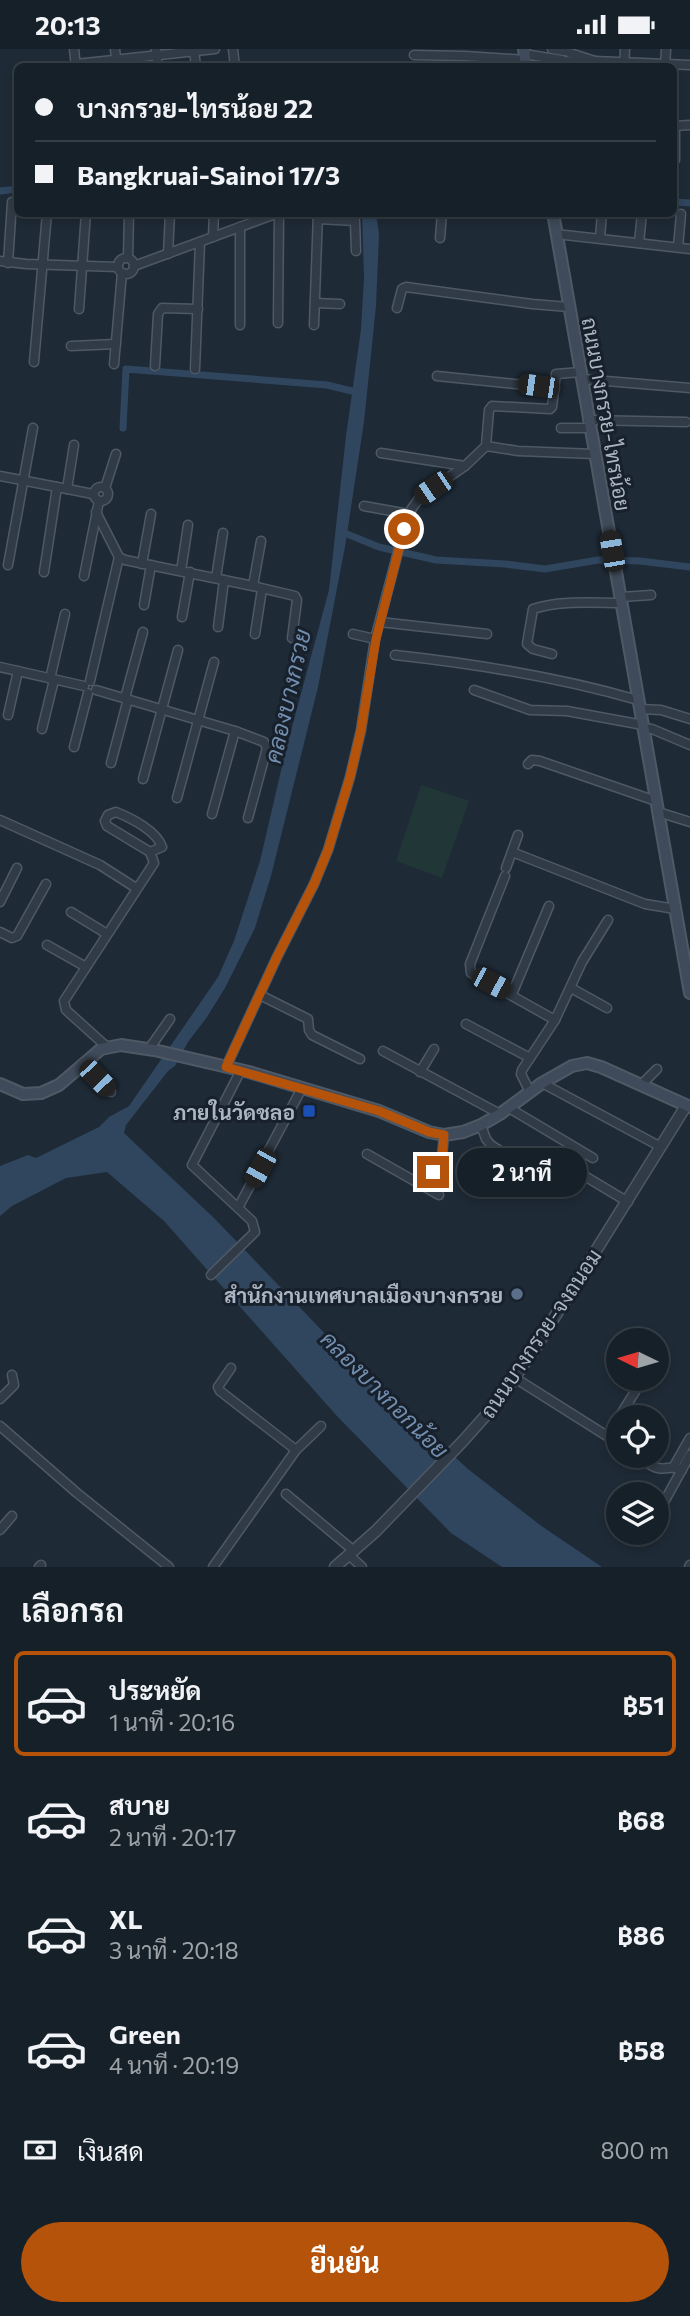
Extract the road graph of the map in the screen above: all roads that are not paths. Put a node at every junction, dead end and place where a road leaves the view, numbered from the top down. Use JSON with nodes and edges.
{"nodes":[{"id":1,"x":115,"y":49,"type":"edge"},
{"id":2,"x":215,"y":49,"type":"edge"},
{"id":3,"x":552,"y":49,"type":"edge"},
{"id":4,"x":195,"y":50,"type":"edge"},
{"id":5,"x":156,"y":52,"type":"edge"},
{"id":6,"x":414,"y":55,"type":"dead end"},
{"id":7,"x":566,"y":56,"type":"junction"},
{"id":8,"x":525,"y":57,"type":"edge"},
{"id":9,"x":584,"y":59,"type":"edge"},
{"id":10,"x":117,"y":63,"type":"edge"},
{"id":11,"x":610,"y":63,"type":"edge"},
{"id":12,"x":12,"y":202,"type":"dead end"},
{"id":13,"x":681,"y":214,"type":"dead end"},
{"id":14,"x":47,"y":217,"type":"edge"},
{"id":15,"x":86,"y":217,"type":"edge"},
{"id":16,"x":129,"y":217,"type":"edge"},
{"id":17,"x":170,"y":217,"type":"edge"},
{"id":18,"x":214,"y":217,"type":"edge"},
{"id":19,"x":279,"y":217,"type":"edge"},
{"id":20,"x":318,"y":217,"type":"edge"},
{"id":21,"x":325,"y":217,"type":"edge"},
{"id":22,"x":442,"y":217,"type":"edge"},
{"id":23,"x":554,"y":217,"type":"edge"},
{"id":24,"x":602,"y":217,"type":"edge"},
{"id":25,"x":642,"y":217,"type":"edge"},
{"id":26,"x":257,"y":218,"type":"edge"},
{"id":27,"x":240,"y":227,"type":"junction"},
{"id":28,"x":556,"y":234,"type":"junction"},
{"id":29,"x":213,"y":237,"type":"junction"},
{"id":30,"x":440,"y":238,"type":"dead end"},
{"id":31,"x":600,"y":238,"type":"junction"},
{"id":32,"x":200,"y":242,"type":"junction"},
{"id":33,"x":639,"y":243,"type":"junction"},
{"id":34,"x":678,"y":247,"type":"junction"},
{"id":35,"x":690,"y":249,"type":"edge"},
{"id":36,"x":356,"y":251,"type":"dead end"},
{"id":37,"x":168,"y":254,"type":"junction"},
{"id":38,"x":128,"y":258,"type":"junction"},
{"id":39,"x":3,"y":262,"type":"edge"},
{"id":40,"x":42,"y":264,"type":"junction"},
{"id":41,"x":82,"y":265,"type":"junction"},
{"id":42,"x":134,"y":266,"type":"junction"},
{"id":43,"x":120,"y":270,"type":"junction"},
{"id":44,"x":0,"y":274,"type":"edge"},
{"id":45,"x":315,"y":303,"type":"junction"},
{"id":46,"x":340,"y":304,"type":"dead end"},
{"id":47,"x":569,"y":307,"type":"junction"},
{"id":48,"x":397,"y":308,"type":"dead end"},
{"id":49,"x":79,"y":309,"type":"dead end"},
{"id":50,"x":198,"y":309,"type":"junction"},
{"id":51,"x":278,"y":323,"type":"dead end"},
{"id":52,"x":240,"y":324,"type":"dead end"},
{"id":53,"x":314,"y":325,"type":"dead end"},
{"id":54,"x":116,"y":344,"type":"junction"},
{"id":55,"x":71,"y":346,"type":"dead end"},
{"id":56,"x":34,"y":362,"type":"dead end"},
{"id":57,"x":114,"y":364,"type":"dead end"},
{"id":58,"x":155,"y":366,"type":"dead end"},
{"id":59,"x":195,"y":369,"type":"dead end"},
{"id":60,"x":581,"y":375,"type":"junction"},
{"id":61,"x":437,"y":376,"type":"dead end"},
{"id":62,"x":555,"y":388,"type":"junction"},
{"id":63,"x":690,"y":388,"type":"edge"},
{"id":64,"x":686,"y":422,"type":"dead end"},
{"id":65,"x":589,"y":424,"type":"junction"},
{"id":66,"x":33,"y":428,"type":"dead end"},
{"id":67,"x":561,"y":428,"type":"dead end"},
{"id":68,"x":74,"y":445,"type":"dead end"},
{"id":69,"x":486,"y":446,"type":"junction"},
{"id":70,"x":381,"y":453,"type":"dead end"},
{"id":71,"x":116,"y":454,"type":"dead end"},
{"id":72,"x":594,"y":454,"type":"junction"},
{"id":73,"x":466,"y":465,"type":"junction"},
{"id":74,"x":0,"y":477,"type":"edge"},
{"id":75,"x":23,"y":481,"type":"junction"},
{"id":76,"x":62,"y":488,"type":"junction"},
{"id":77,"x":96,"y":498,"type":"junction"},
{"id":78,"x":364,"y":506,"type":"dead end"},
{"id":79,"x":96,"y":512,"type":"junction"},
{"id":80,"x":151,"y":514,"type":"dead end"},
{"id":81,"x":408,"y":514,"type":"junction"},
{"id":82,"x":188,"y":525,"type":"dead end"},
{"id":83,"x":223,"y":533,"type":"dead end"},
{"id":84,"x":261,"y":541,"type":"dead end"},
{"id":85,"x":119,"y":557,"type":"junction"},
{"id":86,"x":147,"y":564,"type":"junction"},
{"id":87,"x":8,"y":565,"type":"dead end"},
{"id":88,"x":181,"y":571,"type":"junction"},
{"id":89,"x":44,"y":572,"type":"dead end"},
{"id":90,"x":190,"y":572,"type":"junction"},
{"id":91,"x":84,"y":576,"type":"dead end"},
{"id":92,"x":220,"y":579,"type":"junction"},
{"id":93,"x":258,"y":587,"type":"junction"},
{"id":94,"x":651,"y":595,"type":"dead end"},
{"id":95,"x":621,"y":600,"type":"junction"},
{"id":96,"x":145,"y":605,"type":"dead end"},
{"id":97,"x":65,"y":614,"type":"dead end"},
{"id":98,"x":182,"y":617,"type":"dead end"},
{"id":99,"x":380,"y":622,"type":"junction"},
{"id":100,"x":218,"y":627,"type":"dead end"},
{"id":101,"x":143,"y":632,"type":"dead end"},
{"id":102,"x":353,"y":633,"type":"dead end"},
{"id":103,"x":255,"y":634,"type":"dead end"},
{"id":104,"x":487,"y":634,"type":"dead end"},
{"id":105,"x":292,"y":638,"type":"dead end"},
{"id":106,"x":376,"y":639,"type":"junction"},
{"id":107,"x":178,"y":650,"type":"dead end"},
{"id":108,"x":552,"y":654,"type":"dead end"},
{"id":109,"x":395,"y":655,"type":"dead end"},
{"id":110,"x":214,"y":662,"type":"dead end"},
{"id":111,"x":0,"y":667,"type":"edge"},
{"id":112,"x":18,"y":671,"type":"junction"},
{"id":113,"x":52,"y":679,"type":"junction"},
{"id":114,"x":89,"y":687,"type":"junction"},
{"id":115,"x":474,"y":690,"type":"dead end"},
{"id":116,"x":126,"y":699,"type":"junction"},
{"id":117,"x":639,"y":704,"type":"junction"},
{"id":118,"x":161,"y":709,"type":"junction"},
{"id":119,"x":8,"y":715,"type":"dead end"},
{"id":120,"x":690,"y":719,"type":"edge"},
{"id":121,"x":198,"y":720,"type":"junction"},
{"id":122,"x":643,"y":727,"type":"junction"},
{"id":123,"x":42,"y":729,"type":"dead end"},
{"id":124,"x":235,"y":731,"type":"junction"},
{"id":125,"x":690,"y":745,"type":"edge"},
{"id":126,"x":74,"y":747,"type":"dead end"},
{"id":127,"x":111,"y":764,"type":"dead end"},
{"id":128,"x":528,"y":764,"type":"dead end"},
{"id":129,"x":143,"y":779,"type":"dead end"},
{"id":130,"x":177,"y":798,"type":"dead end"},
{"id":131,"x":657,"y":806,"type":"junction"},
{"id":132,"x":212,"y":814,"type":"dead end"},
{"id":133,"x":248,"y":818,"type":"dead end"},
{"id":134,"x":0,"y":820,"type":"edge"},
{"id":135,"x":690,"y":822,"type":"edge"},
{"id":136,"x":518,"y":835,"type":"dead end"},
{"id":137,"x":150,"y":852,"type":"junction"},
{"id":138,"x":512,"y":852,"type":"junction"},
{"id":139,"x":17,"y":868,"type":"dead end"},
{"id":140,"x":46,"y":884,"type":"dead end"},
{"id":141,"x":136,"y":888,"type":"junction"},
{"id":142,"x":0,"y":902,"type":"edge"},
{"id":143,"x":549,"y":906,"type":"dead end"},
{"id":144,"x":676,"y":909,"type":"junction"},
{"id":145,"x":71,"y":912,"type":"dead end"},
{"id":146,"x":608,"y":920,"type":"dead end"},
{"id":147,"x":0,"y":932,"type":"edge"},
{"id":148,"x":107,"y":934,"type":"junction"},
{"id":149,"x":47,"y":945,"type":"dead end"},
{"id":150,"x":86,"y":967,"type":"junction"},
{"id":151,"x":571,"y":988,"type":"junction"},
{"id":152,"x":690,"y":993,"type":"edge"},
{"id":153,"x":512,"y":994,"type":"junction"},
{"id":154,"x":260,"y":995,"type":"junction"},
{"id":155,"x":607,"y":1008,"type":"dead end"},
{"id":156,"x":170,"y":1019,"type":"dead end"},
{"id":157,"x":555,"y":1020,"type":"junction"},
{"id":158,"x":466,"y":1024,"type":"dead end"},
{"id":159,"x":107,"y":1047,"type":"junction"},
{"id":160,"x":152,"y":1049,"type":"junction"},
{"id":161,"x":434,"y":1049,"type":"dead end"},
{"id":162,"x":383,"y":1051,"type":"dead end"},
{"id":163,"x":530,"y":1058,"type":"junction"},
{"id":164,"x":360,"y":1059,"type":"dead end"},
{"id":165,"x":83,"y":1063,"type":"junction"},
{"id":166,"x":226,"y":1067,"type":"junction"},
{"id":167,"x":657,"y":1069,"type":"dead end"},
{"id":168,"x":241,"y":1070,"type":"junction"},
{"id":169,"x":420,"y":1072,"type":"junction"},
{"id":170,"x":542,"y":1083,"type":"junction"},
{"id":171,"x":0,"y":1084,"type":"edge"},
{"id":172,"x":641,"y":1085,"type":"junction"},
{"id":173,"x":302,"y":1088,"type":"junction"},
{"id":174,"x":530,"y":1091,"type":"junction"},
{"id":175,"x":110,"y":1092,"type":"dead end"},
{"id":176,"x":689,"y":1106,"type":"edge"},
{"id":177,"x":505,"y":1111,"type":"junction"},
{"id":178,"x":481,"y":1125,"type":"junction"},
{"id":179,"x":444,"y":1135,"type":"junction"},
{"id":180,"x":661,"y":1147,"type":"junction"},
{"id":181,"x":366,"y":1154,"type":"dead end"},
{"id":182,"x":593,"y":1158,"type":"dead end"},
{"id":183,"x":583,"y":1175,"type":"dead end"},
{"id":184,"x":555,"y":1186,"type":"dead end"},
{"id":185,"x":424,"y":1187,"type":"junction"},
{"id":186,"x":439,"y":1195,"type":"dead end"},
{"id":187,"x":628,"y":1202,"type":"junction"},
{"id":188,"x":238,"y":1208,"type":"junction"},
{"id":189,"x":211,"y":1275,"type":"dead end"},
{"id":190,"x":231,"y":1368,"type":"dead end"},
{"id":191,"x":12,"y":1375,"type":"dead end"},
{"id":192,"x":515,"y":1378,"type":"junction"},
{"id":193,"x":0,"y":1399,"type":"edge"},
{"id":194,"x":321,"y":1426,"type":"dead end"},
{"id":195,"x":2,"y":1432,"type":"edge"},
{"id":196,"x":606,"y":1435,"type":"edge"},
{"id":197,"x":690,"y":1438,"type":"edge"},
{"id":198,"x":296,"y":1450,"type":"junction"},
{"id":199,"x":690,"y":1455,"type":"edge"},
{"id":200,"x":657,"y":1468,"type":"edge"},
{"id":201,"x":678,"y":1468,"type":"junction"},
{"id":202,"x":669,"y":1489,"type":"edge"},
{"id":203,"x":286,"y":1494,"type":"dead end"},
{"id":204,"x":12,"y":1516,"type":"dead end"},
{"id":205,"x":0,"y":1530,"type":"edge"},
{"id":206,"x":351,"y":1553,"type":"junction"},
{"id":207,"x":169,"y":1567,"type":"edge"},
{"id":208,"x":213,"y":1567,"type":"edge"},
{"id":209,"x":335,"y":1567,"type":"edge"},
{"id":210,"x":362,"y":1567,"type":"edge"}],
"edges":[{"from":1,"to":10,"type":"street"},
{"from":2,"to":4,"type":"street"},
{"from":3,"to":7,"type":"street"},
{"from":4,"to":5,"type":"street"},
{"from":5,"to":10,"type":"street"},
{"from":6,"to":8,"type":"street"},
{"from":7,"to":8,"type":"street"},
{"from":7,"to":9,"type":"street"},
{"from":9,"to":11,"type":"street"},
{"from":12,"to":39,"type":"street"},
{"from":13,"to":34,"type":"street"},
{"from":14,"to":40,"type":"street"},
{"from":15,"to":41,"type":"street"},
{"from":16,"to":38,"type":"street"},
{"from":17,"to":37,"type":"street"},
{"from":18,"to":29,"type":"street"},
{"from":19,"to":51,"type":"street"},
{"from":20,"to":45,"type":"street"},
{"from":21,"to":36,"type":"street"},
{"from":22,"to":30,"type":"street"},
{"from":23,"to":28,"type":"main road","name":"ถนนบางกรวย-ไทรน้อย"},
{"from":24,"to":31,"type":"street"},
{"from":25,"to":33,"type":"street"},
{"from":26,"to":27,"type":"street"},
{"from":27,"to":29,"type":"street"},
{"from":27,"to":52,"type":"street"},
{"from":28,"to":31,"type":"street"},
{"from":28,"to":47,"type":"main road","name":"ถนนบางกรวย-ไทรน้อย"},
{"from":29,"to":32,"type":"street"},
{"from":31,"to":33,"type":"street"},
{"from":32,"to":37,"type":"street"},
{"from":32,"to":50,"type":"street"},
{"from":33,"to":34,"type":"street"},
{"from":34,"to":35,"type":"street"},
{"from":37,"to":42,"type":"street"},
{"from":38,"to":42,"type":"street"},
{"from":38,"to":43,"type":"street"},
{"from":39,"to":40,"type":"street"},
{"from":39,"to":44,"type":"street"},
{"from":40,"to":41,"type":"street"},
{"from":40,"to":56,"type":"street"},
{"from":41,"to":43,"type":"street"},
{"from":41,"to":49,"type":"street"},
{"from":42,"to":43,"type":"street"},
{"from":43,"to":54,"type":"street"},
{"from":45,"to":46,"type":"street"},
{"from":45,"to":53,"type":"street"},
{"from":47,"to":48,"type":"street"},
{"from":47,"to":60,"type":"main road","name":"ถนนบางกรวย-ไทรน้อย"},
{"from":50,"to":58,"type":"street"},
{"from":50,"to":59,"type":"street"},
{"from":54,"to":55,"type":"street"},
{"from":54,"to":57,"type":"street"},
{"from":60,"to":62,"type":"street"},
{"from":60,"to":63,"type":"street"},
{"from":60,"to":65,"type":"main road","name":"ถนนบางกรวย-ไทรน้อย"},
{"from":61,"to":62,"type":"street"},
{"from":62,"to":69,"type":"street"},
{"from":64,"to":65,"type":"street"},
{"from":65,"to":67,"type":"street"},
{"from":65,"to":72,"type":"main road","name":"ถนนบางกรวย-ไทรน้อย"},
{"from":66,"to":75,"type":"street"},
{"from":68,"to":76,"type":"street"},
{"from":69,"to":72,"type":"street"},
{"from":69,"to":73,"type":"street"},
{"from":70,"to":73,"type":"street"},
{"from":71,"to":77,"type":"street"},
{"from":72,"to":95,"type":"main road","name":"ถนนบางกรวย-ไทรน้อย"},
{"from":73,"to":81,"type":"street"},
{"from":74,"to":75,"type":"street"},
{"from":75,"to":76,"type":"street"},
{"from":75,"to":87,"type":"street"},
{"from":76,"to":77,"type":"street"},
{"from":76,"to":89,"type":"street"},
{"from":77,"to":79,"type":"street"},
{"from":78,"to":81,"type":"street"},
{"from":79,"to":85,"type":"street"},
{"from":79,"to":91,"type":"street"},
{"from":80,"to":86,"type":"street"},
{"from":81,"to":99,"type":"street"},
{"from":82,"to":88,"type":"street"},
{"from":83,"to":92,"type":"street"},
{"from":84,"to":93,"type":"street"},
{"from":85,"to":86,"type":"street"},
{"from":85,"to":114,"type":"street"},
{"from":86,"to":88,"type":"street"},
{"from":86,"to":96,"type":"street"},
{"from":88,"to":90,"type":"street"},
{"from":90,"to":92,"type":"street"},
{"from":90,"to":98,"type":"street"},
{"from":92,"to":93,"type":"street"},
{"from":92,"to":100,"type":"street"},
{"from":93,"to":103,"type":"street"},
{"from":93,"to":105,"type":"street"},
{"from":94,"to":95,"type":"street"},
{"from":95,"to":108,"type":"street"},
{"from":95,"to":117,"type":"main road","name":"ถนนบางกรวย-ไทรน้อย"},
{"from":97,"to":113,"type":"street"},
{"from":99,"to":104,"type":"street"},
{"from":99,"to":106,"type":"street"},
{"from":101,"to":116,"type":"street"},
{"from":102,"to":106,"type":"street"},
{"from":106,"to":154,"type":"street"},
{"from":107,"to":118,"type":"street"},
{"from":109,"to":117,"type":"street"},
{"from":110,"to":121,"type":"street"},
{"from":111,"to":112,"type":"street"},
{"from":112,"to":113,"type":"street"},
{"from":112,"to":119,"type":"street"},
{"from":113,"to":114,"type":"street"},
{"from":113,"to":123,"type":"street"},
{"from":114,"to":116,"type":"street"},
{"from":114,"to":126,"type":"street"},
{"from":115,"to":122,"type":"street"},
{"from":116,"to":118,"type":"street"},
{"from":116,"to":127,"type":"street"},
{"from":117,"to":120,"type":"street"},
{"from":117,"to":122,"type":"main road","name":"ถนนบางกรวย-ไทรน้อย"},
{"from":118,"to":121,"type":"street"},
{"from":118,"to":129,"type":"street"},
{"from":121,"to":124,"type":"street"},
{"from":121,"to":130,"type":"street"},
{"from":122,"to":125,"type":"street"},
{"from":122,"to":131,"type":"main road","name":"ถนนบางกรวย-ไทรน้อย"},
{"from":124,"to":132,"type":"street"},
{"from":124,"to":133,"type":"street"},
{"from":128,"to":131,"type":"street"},
{"from":131,"to":135,"type":"street"},
{"from":131,"to":144,"type":"main road","name":"ถนนบางกรวย-ไทรน้อย"},
{"from":134,"to":141,"type":"street"},
{"from":136,"to":138,"type":"street"},
{"from":137,"to":137,"type":"street"},
{"from":137,"to":141,"type":"street"},
{"from":138,"to":144,"type":"street"},
{"from":138,"to":153,"type":"street"},
{"from":139,"to":142,"type":"street"},
{"from":140,"to":147,"type":"street"},
{"from":141,"to":148,"type":"street"},
{"from":143,"to":153,"type":"street"},
{"from":144,"to":152,"type":"main road","name":"ถนนบางกรวย-ไทรน้อย"},
{"from":145,"to":148,"type":"street"},
{"from":146,"to":151,"type":"street"},
{"from":148,"to":150,"type":"street"},
{"from":149,"to":150,"type":"street"},
{"from":150,"to":159,"type":"street"},
{"from":151,"to":155,"type":"street"},
{"from":151,"to":157,"type":"street"},
{"from":153,"to":157,"type":"street"},
{"from":154,"to":164,"type":"street"},
{"from":154,"to":166,"type":"street"},
{"from":156,"to":160,"type":"street"},
{"from":157,"to":163,"type":"street"},
{"from":158,"to":163,"type":"street"},
{"from":159,"to":160,"type":"main road"},
{"from":159,"to":165,"type":"main road"},
{"from":160,"to":166,"type":"main road"},
{"from":161,"to":169,"type":"street"},
{"from":162,"to":169,"type":"street"},
{"from":163,"to":174,"type":"street"},
{"from":165,"to":171,"type":"main road"},
{"from":165,"to":175,"type":"street"},
{"from":166,"to":168,"type":"main road"},
{"from":167,"to":172,"type":"street"},
{"from":168,"to":173,"type":"main road"},
{"from":168,"to":188,"type":"street"},
{"from":169,"to":177,"type":"street"},
{"from":170,"to":172,"type":"main road"},
{"from":170,"to":174,"type":"main road"},
{"from":170,"to":180,"type":"street"},
{"from":172,"to":176,"type":"main road"},
{"from":173,"to":179,"type":"main road"},
{"from":173,"to":188,"type":"street"},
{"from":174,"to":177,"type":"main road"},
{"from":176,"to":180,"type":"street","name":"ถนนบางกรวย-จงถนอม"},
{"from":177,"to":178,"type":"main road"},
{"from":177,"to":182,"type":"street"},
{"from":178,"to":179,"type":"main road"},
{"from":178,"to":184,"type":"street"},
{"from":179,"to":185,"type":"street"},
{"from":180,"to":187,"type":"street","name":"ถนนบางกรวย-จงถนอม"},
{"from":181,"to":185,"type":"street"},
{"from":183,"to":187,"type":"street"},
{"from":185,"to":186,"type":"street"},
{"from":187,"to":192,"type":"street","name":"ถนนบางกรวย-จงถนอม"},
{"from":188,"to":189,"type":"street"},
{"from":190,"to":198,"type":"street"},
{"from":191,"to":193,"type":"street"},
{"from":192,"to":196,"type":"street"},
{"from":192,"to":206,"type":"street","name":"ถนนบางกรวย-จงถนอม"},
{"from":194,"to":198,"type":"street"},
{"from":195,"to":207,"type":"street"},
{"from":197,"to":201,"type":"street"},
{"from":198,"to":208,"type":"street"},
{"from":199,"to":201,"type":"street"},
{"from":200,"to":201,"type":"street"},
{"from":201,"to":202,"type":"street"},
{"from":203,"to":206,"type":"street"},
{"from":204,"to":205,"type":"street"},
{"from":206,"to":209,"type":"street","name":"ถนนบางกรวย-จงถนอม"},
{"from":206,"to":210,"type":"street"}]}
